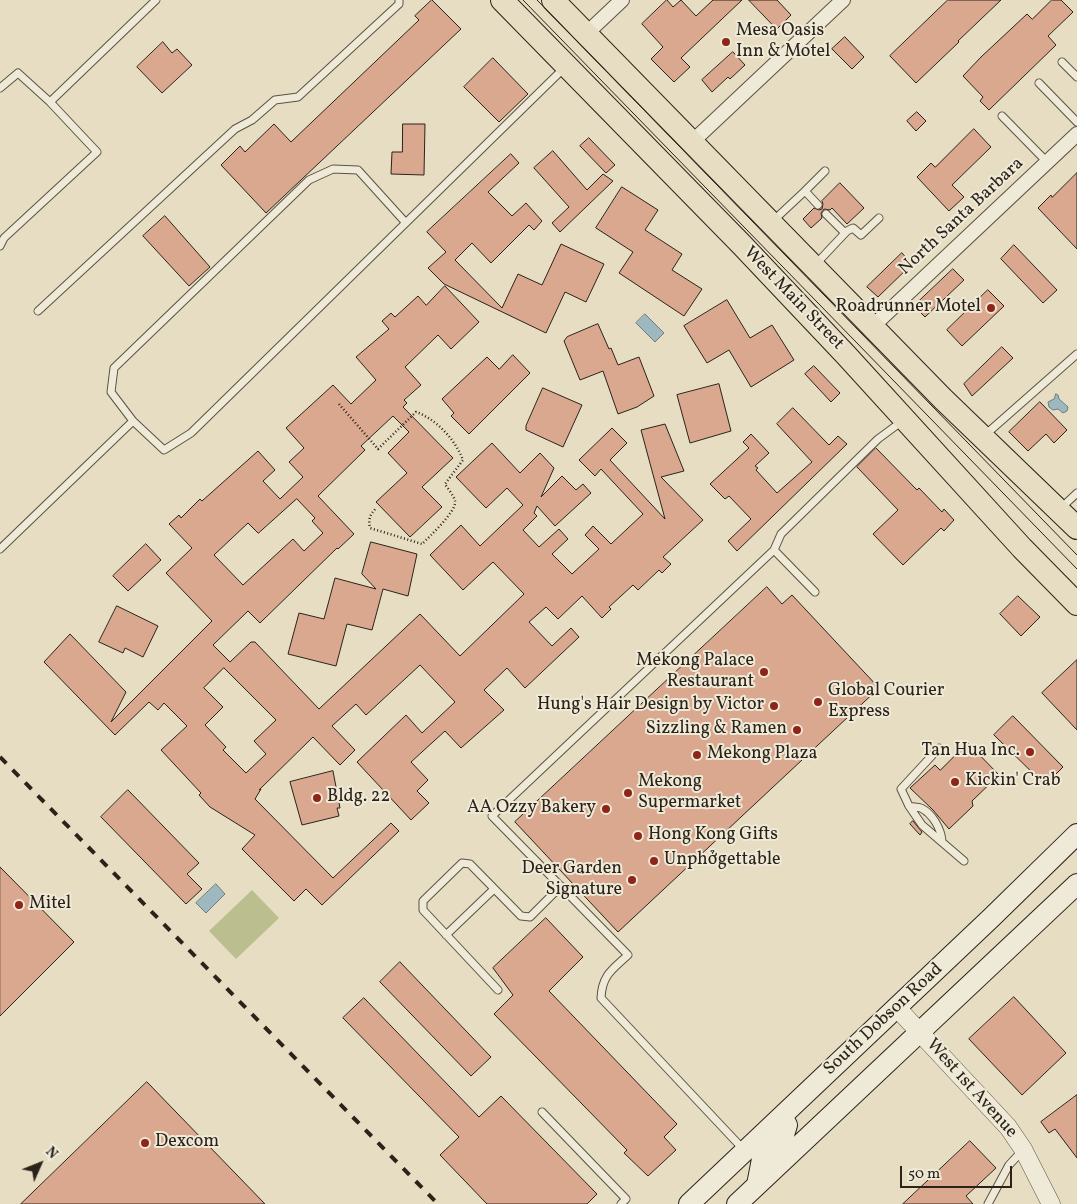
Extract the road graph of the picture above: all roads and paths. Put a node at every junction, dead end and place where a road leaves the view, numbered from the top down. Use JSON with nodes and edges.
{"nodes":[{"id":1,"x":156,"y":0,"type":"edge"},
{"id":2,"x":399,"y":0,"type":"edge"},
{"id":3,"x":502,"y":0,"type":"edge"},
{"id":4,"x":553,"y":0,"type":"edge"},
{"id":5,"x":622,"y":0,"type":"edge"},
{"id":6,"x":843,"y":0,"type":"edge"},
{"id":7,"x":586,"y":34,"type":"junction"},
{"id":8,"x":1062,"y":62,"type":"dead end"},
{"id":9,"x":558,"y":74,"type":"dead end"},
{"id":10,"x":1077,"y":78,"type":"edge"},
{"id":11,"x":1039,"y":83,"type":"dead end"},
{"id":12,"x":0,"y":88,"type":"edge"},
{"id":13,"x":50,"y":102,"type":"junction"},
{"id":14,"x":1002,"y":116,"type":"dead end"},
{"id":15,"x":1077,"y":122,"type":"edge"},
{"id":16,"x":1077,"y":134,"type":"edge"},
{"id":17,"x":692,"y":142,"type":"junction"},
{"id":18,"x":1046,"y":162,"type":"junction"},
{"id":19,"x":825,"y":171,"type":"dead end"},
{"id":20,"x":805,"y":190,"type":"junction"},
{"id":21,"x":818,"y":204,"type":"dead end"},
{"id":22,"x":826,"y":214,"type":"dead end"},
{"id":23,"x":879,"y":218,"type":"dead end"},
{"id":24,"x":406,"y":223,"type":"junction"},
{"id":25,"x":771,"y":224,"type":"junction"},
{"id":26,"x":845,"y":233,"type":"junction"},
{"id":27,"x":2,"y":236,"type":"edge"},
{"id":28,"x":0,"y":246,"type":"edge"},
{"id":29,"x":814,"y":267,"type":"junction"},
{"id":30,"x":38,"y":310,"type":"dead end"},
{"id":31,"x":872,"y":327,"type":"junction"},
{"id":32,"x":1076,"y":356,"type":"edge"},
{"id":33,"x":339,"y":404,"type":"dead end"},
{"id":34,"x":905,"y":419,"type":"junction"},
{"id":35,"x":133,"y":421,"type":"junction"},
{"id":36,"x":982,"y":437,"type":"junction"},
{"id":37,"x":1077,"y":492,"type":"edge"},
{"id":38,"x":376,"y":508,"type":"dead end"},
{"id":39,"x":1059,"y":510,"type":"junction"},
{"id":40,"x":1077,"y":528,"type":"edge"},
{"id":41,"x":0,"y":549,"type":"edge"},
{"id":42,"x":774,"y":550,"type":"junction"},
{"id":43,"x":816,"y":592,"type":"dead end"},
{"id":44,"x":1077,"y":604,"type":"edge"},
{"id":45,"x":939,"y":748,"type":"dead end"},
{"id":46,"x":909,"y":806,"type":"junction"},
{"id":47,"x":1077,"y":834,"type":"edge"},
{"id":48,"x":942,"y":841,"type":"junction"},
{"id":49,"x":964,"y":861,"type":"dead end"},
{"id":50,"x":1077,"y":884,"type":"edge"},
{"id":51,"x":561,"y":886,"type":"junction"},
{"id":52,"x":494,"y":889,"type":"junction"},
{"id":53,"x":446,"y":935,"type":"junction"},
{"id":54,"x":498,"y":990,"type":"dead end"},
{"id":55,"x":897,"y":1008,"type":"junction"},
{"id":56,"x":919,"y":1031,"type":"junction"},
{"id":57,"x":542,"y":1112,"type":"dead end"},
{"id":58,"x":782,"y":1116,"type":"junction"},
{"id":59,"x":1023,"y":1149,"type":"junction"},
{"id":60,"x":745,"y":1151,"type":"junction"},
{"id":61,"x":758,"y":1185,"type":"junction"},
{"id":62,"x":621,"y":1204,"type":"edge"},
{"id":63,"x":689,"y":1204,"type":"edge"},
{"id":64,"x":737,"y":1204,"type":"edge"},
{"id":65,"x":988,"y":1204,"type":"edge"},
{"id":66,"x":1051,"y":1204,"type":"edge"}],
"edges":[{"from":1,"to":13,"type":"lane"},
{"from":2,"to":30,"type":"lane"},
{"from":3,"to":34,"type":"main road","name":"West Main Street"},
{"from":4,"to":7,"type":"main road","name":"West Main Street"},
{"from":5,"to":7,"type":"street"},
{"from":6,"to":17,"type":"street"},
{"from":7,"to":17,"type":"main road","name":"West Main Street"},
{"from":8,"to":10,"type":"lane"},
{"from":9,"to":24,"type":"lane"},
{"from":11,"to":15,"type":"lane"},
{"from":12,"to":13,"type":"lane"},
{"from":13,"to":27,"type":"lane"},
{"from":14,"to":18,"type":"lane"},
{"from":16,"to":18,"type":"street","name":"North Santa Barbara"},
{"from":17,"to":25,"type":"main road","name":"West Main Street"},
{"from":18,"to":31,"type":"street","name":"North Santa Barbara"},
{"from":19,"to":20,"type":"lane"},
{"from":20,"to":21,"type":"lane"},
{"from":20,"to":25,"type":"lane"},
{"from":22,"to":26,"type":"lane"},
{"from":23,"to":26,"type":"lane"},
{"from":24,"to":35,"type":"lane"},
{"from":24,"to":35,"type":"lane"},
{"from":25,"to":29,"type":"main road","name":"West Main Street"},
{"from":26,"to":29,"type":"lane"},
{"from":27,"to":28,"type":"lane"},
{"from":29,"to":31,"type":"main road","name":"West Main Street"},
{"from":31,"to":36,"type":"main road","name":"West Main Street"},
{"from":32,"to":36,"type":"lane"},
{"from":33,"to":38,"type":"path"},
{"from":34,"to":42,"type":"lane"},
{"from":34,"to":44,"type":"main road","name":"West Main Street"},
{"from":35,"to":41,"type":"lane"},
{"from":36,"to":39,"type":"main road","name":"West Main Street"},
{"from":37,"to":39,"type":"lane"},
{"from":39,"to":40,"type":"main road","name":"West Main Street"},
{"from":42,"to":43,"type":"lane"},
{"from":42,"to":51,"type":"lane"},
{"from":45,"to":46,"type":"lane"},
{"from":46,"to":48,"type":"lane"},
{"from":46,"to":48,"type":"lane"},
{"from":47,"to":55,"type":"main road","name":"South Dobson Road"},
{"from":48,"to":49,"type":"lane"},
{"from":50,"to":56,"type":"main road","name":"South Dobson Road"},
{"from":51,"to":52,"type":"lane"},
{"from":51,"to":60,"type":"lane"},
{"from":52,"to":53,"type":"lane"},
{"from":52,"to":53,"type":"lane"},
{"from":53,"to":54,"type":"lane"},
{"from":55,"to":56,"type":"street","name":"West 1st Avenue"},
{"from":55,"to":58,"type":"main road","name":"South Dobson Road"},
{"from":56,"to":59,"type":"street","name":"West 1st Avenue"},
{"from":56,"to":61,"type":"main road","name":"South Dobson Road"},
{"from":57,"to":62,"type":"lane"},
{"from":58,"to":60,"type":"main road","name":"South Dobson Road"},
{"from":58,"to":61,"type":"main road"},
{"from":59,"to":65,"type":"lane"},
{"from":59,"to":66,"type":"street","name":"West 1st Avenue"},
{"from":60,"to":63,"type":"main road","name":"South Dobson Road"},
{"from":61,"to":64,"type":"main road","name":"South Dobson Road"}]}
